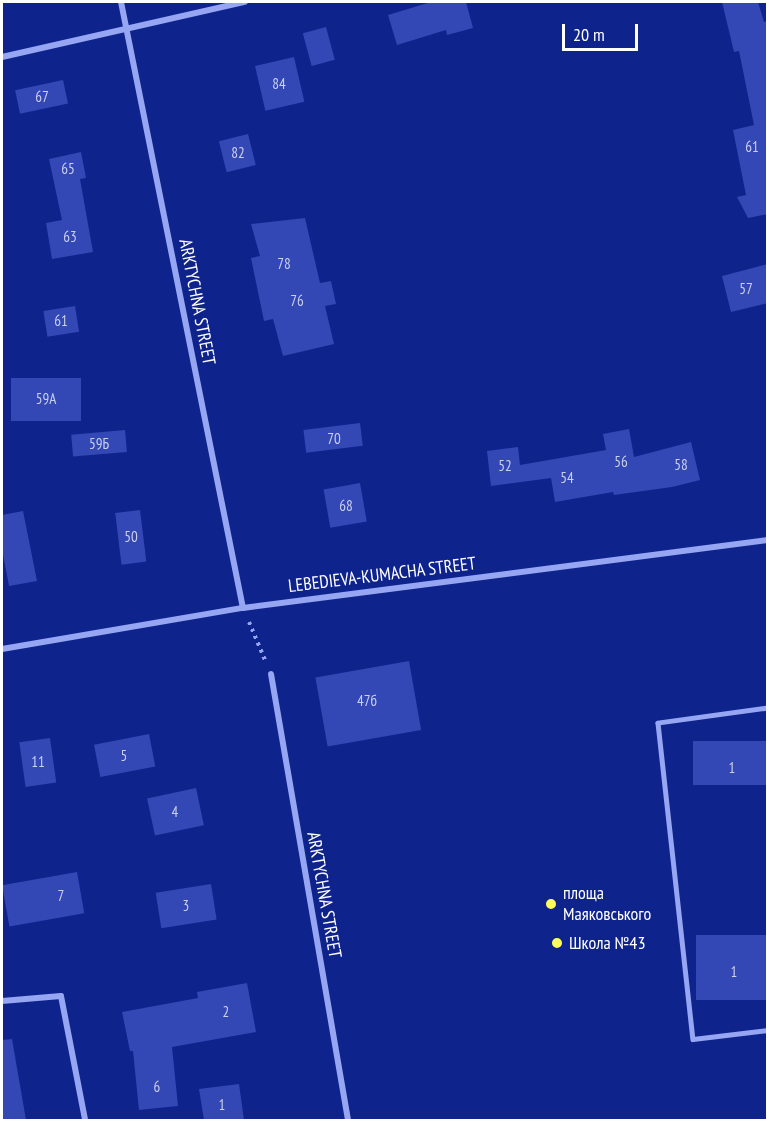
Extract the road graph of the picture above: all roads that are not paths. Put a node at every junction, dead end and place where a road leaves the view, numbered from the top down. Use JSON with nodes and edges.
{"nodes":[{"id":1,"x":121,"y":2,"type":"edge"},
{"id":2,"x":244,"y":2,"type":"edge"},
{"id":3,"x":127,"y":29,"type":"junction"},
{"id":4,"x":2,"y":57,"type":"edge"},
{"id":5,"x":768,"y":540,"type":"edge"},
{"id":6,"x":243,"y":608,"type":"junction"},
{"id":7,"x":2,"y":649,"type":"edge"},
{"id":8,"x":271,"y":674,"type":"road end"},
{"id":9,"x":768,"y":708,"type":"edge"},
{"id":10,"x":2,"y":1001,"type":"edge"},
{"id":11,"x":768,"y":1030,"type":"edge"},
{"id":12,"x":85,"y":1120,"type":"edge"},
{"id":13,"x":348,"y":1120,"type":"edge"}],
"edges":[{"from":1,"to":3,"type":"street","name":"ARKTYCHNA STREET"},
{"from":2,"to":3,"type":"street"},
{"from":3,"to":4,"type":"street"},
{"from":3,"to":6,"type":"street","name":"ARKTYCHNA STREET"},
{"from":5,"to":6,"type":"street","name":"LEBEDIEVA-KUMACHA STREET"},
{"from":6,"to":7,"type":"street","name":"LEBEDIEVA-KUMACHA STREET"},
{"from":8,"to":13,"type":"street","name":"ARKTYCHNA STREET"},
{"from":9,"to":11,"type":"lane"},
{"from":10,"to":12,"type":"street"}]}
